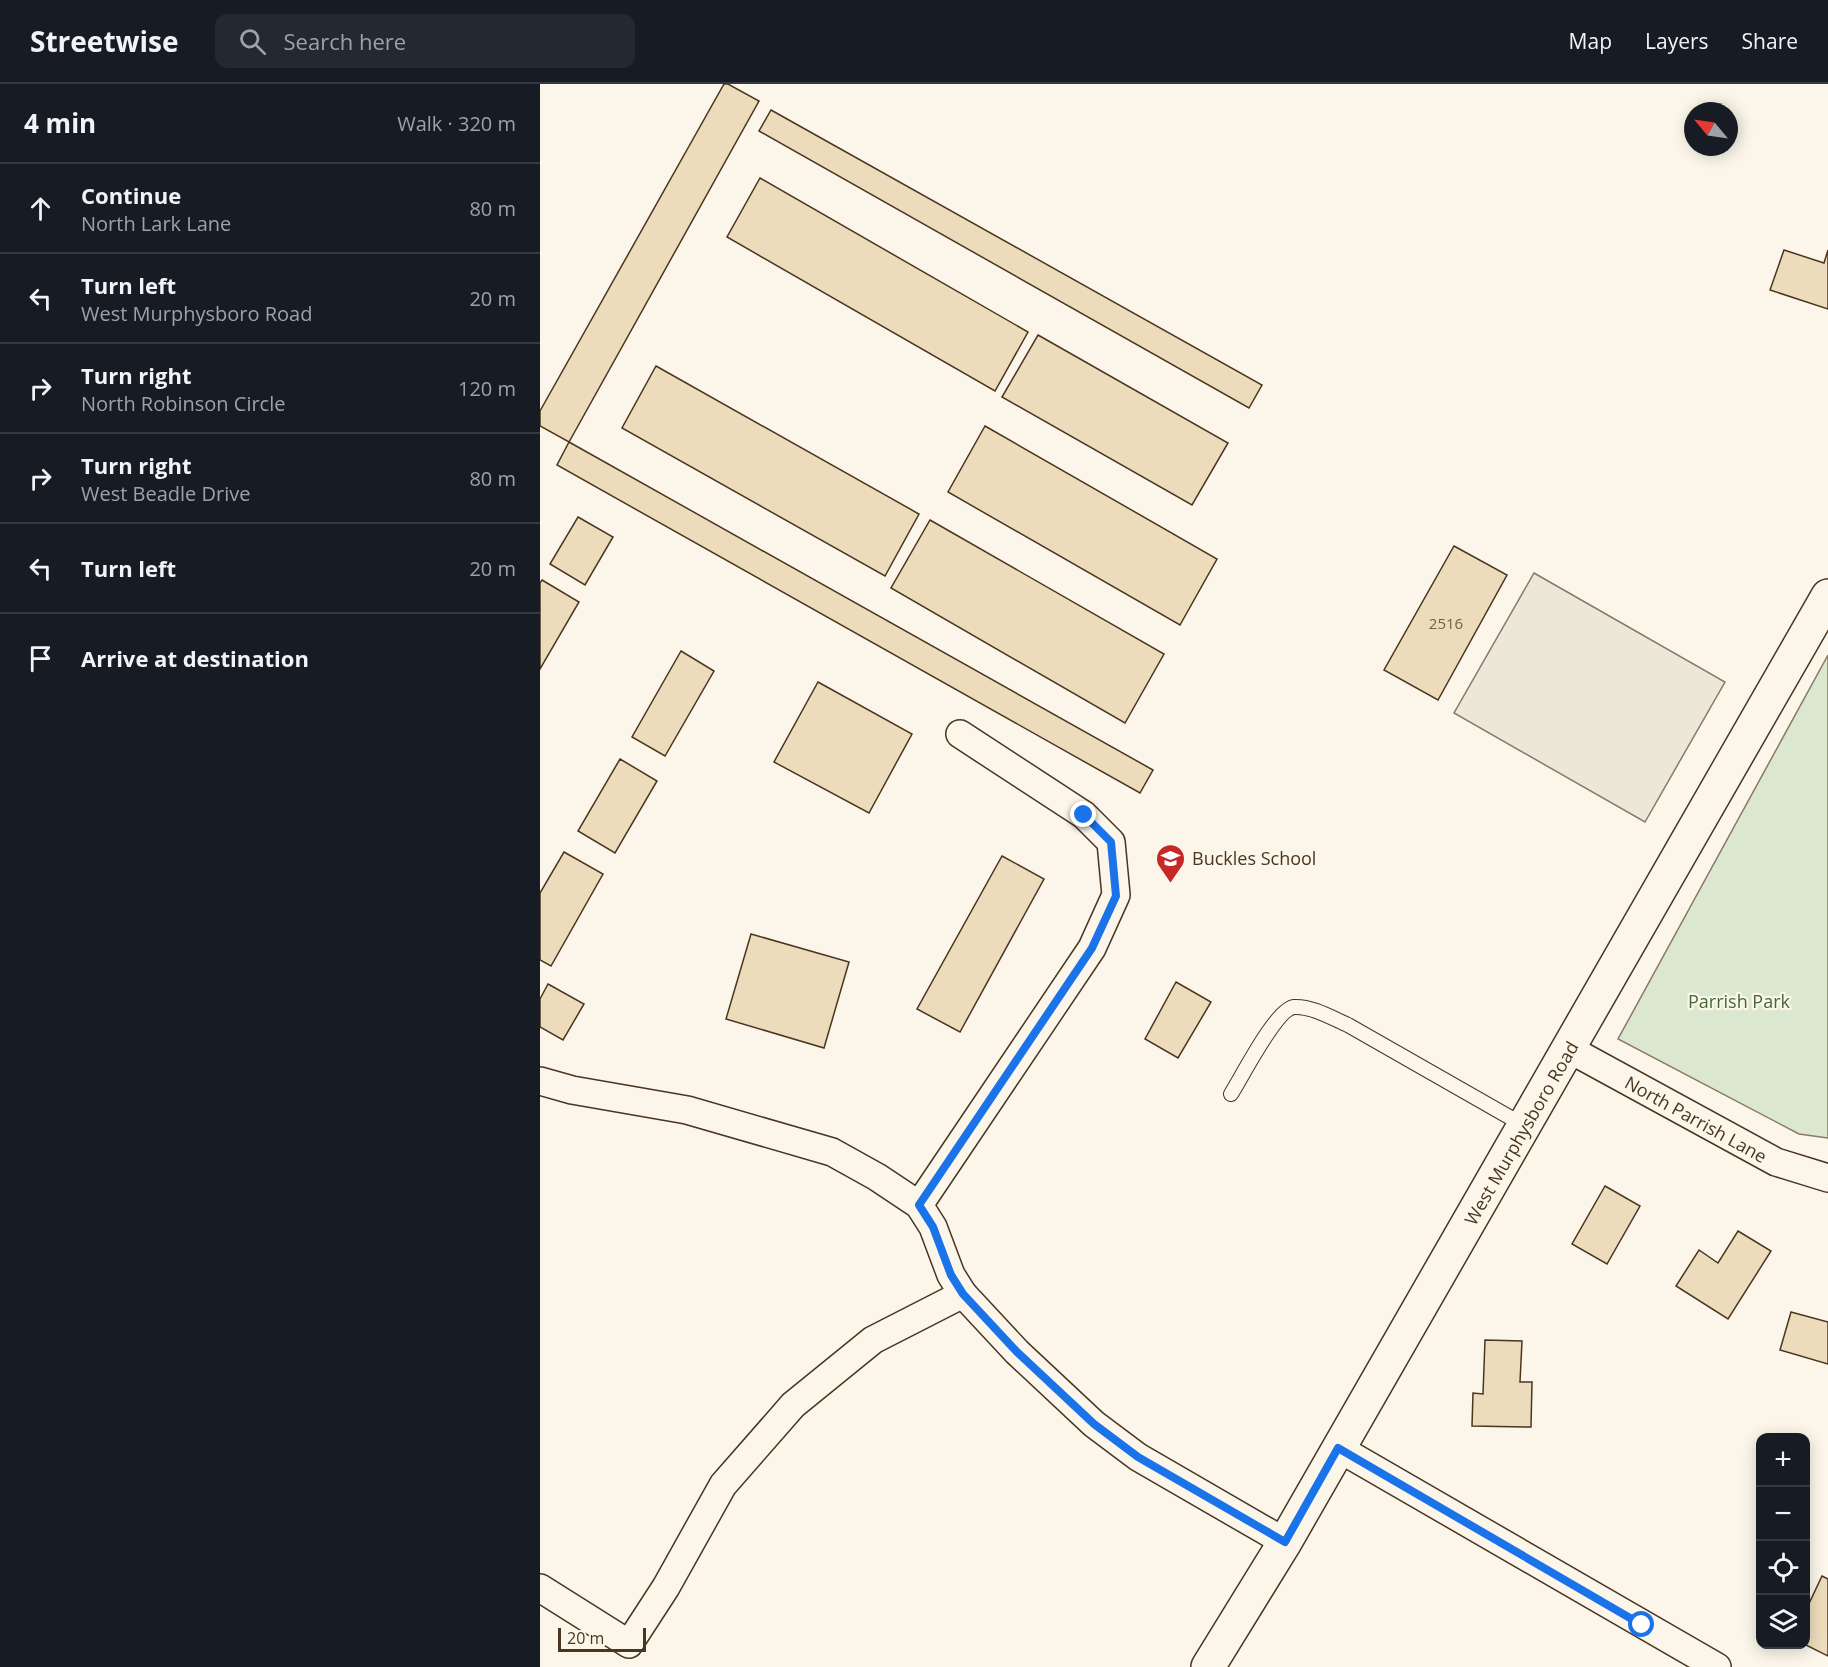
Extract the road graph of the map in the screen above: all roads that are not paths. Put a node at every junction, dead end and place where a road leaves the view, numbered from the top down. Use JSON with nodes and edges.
{"nodes":[{"id":1,"x":1828,"y":596,"type":"edge"},
{"id":2,"x":960,"y":734,"type":"dead end"},
{"id":3,"x":1569,"y":1049,"type":"junction"},
{"id":4,"x":540,"y":1081,"type":"edge"},
{"id":5,"x":1232,"y":1094,"type":"dead end"},
{"id":6,"x":1525,"y":1126,"type":"junction"},
{"id":7,"x":1828,"y":1178,"type":"edge"},
{"id":8,"x":919,"y":1205,"type":"junction"},
{"id":9,"x":963,"y":1294,"type":"junction"},
{"id":10,"x":1338,"y":1448,"type":"junction"},
{"id":11,"x":1285,"y":1542,"type":"junction"},
{"id":12,"x":540,"y":1588,"type":"edge"},
{"id":13,"x":1209,"y":1667,"type":"edge"},
{"id":14,"x":1717,"y":1667,"type":"edge"}],
"edges":[{"from":1,"to":3,"type":"street","name":"West Murphysboro Road"},
{"from":2,"to":8,"type":"street"},
{"from":3,"to":6,"type":"street","name":"West Murphysboro Road"},
{"from":3,"to":7,"type":"street","name":"North Parrish Lane"},
{"from":4,"to":8,"type":"street"},
{"from":5,"to":6,"type":"lane"},
{"from":6,"to":10,"type":"street","name":"West Murphysboro Road"},
{"from":8,"to":9,"type":"street"},
{"from":9,"to":11,"type":"street"},
{"from":9,"to":12,"type":"street"},
{"from":10,"to":11,"type":"street","name":"West Murphysboro Road"},
{"from":10,"to":14,"type":"street"},
{"from":11,"to":13,"type":"street","name":"West Murphysboro Road"}]}
